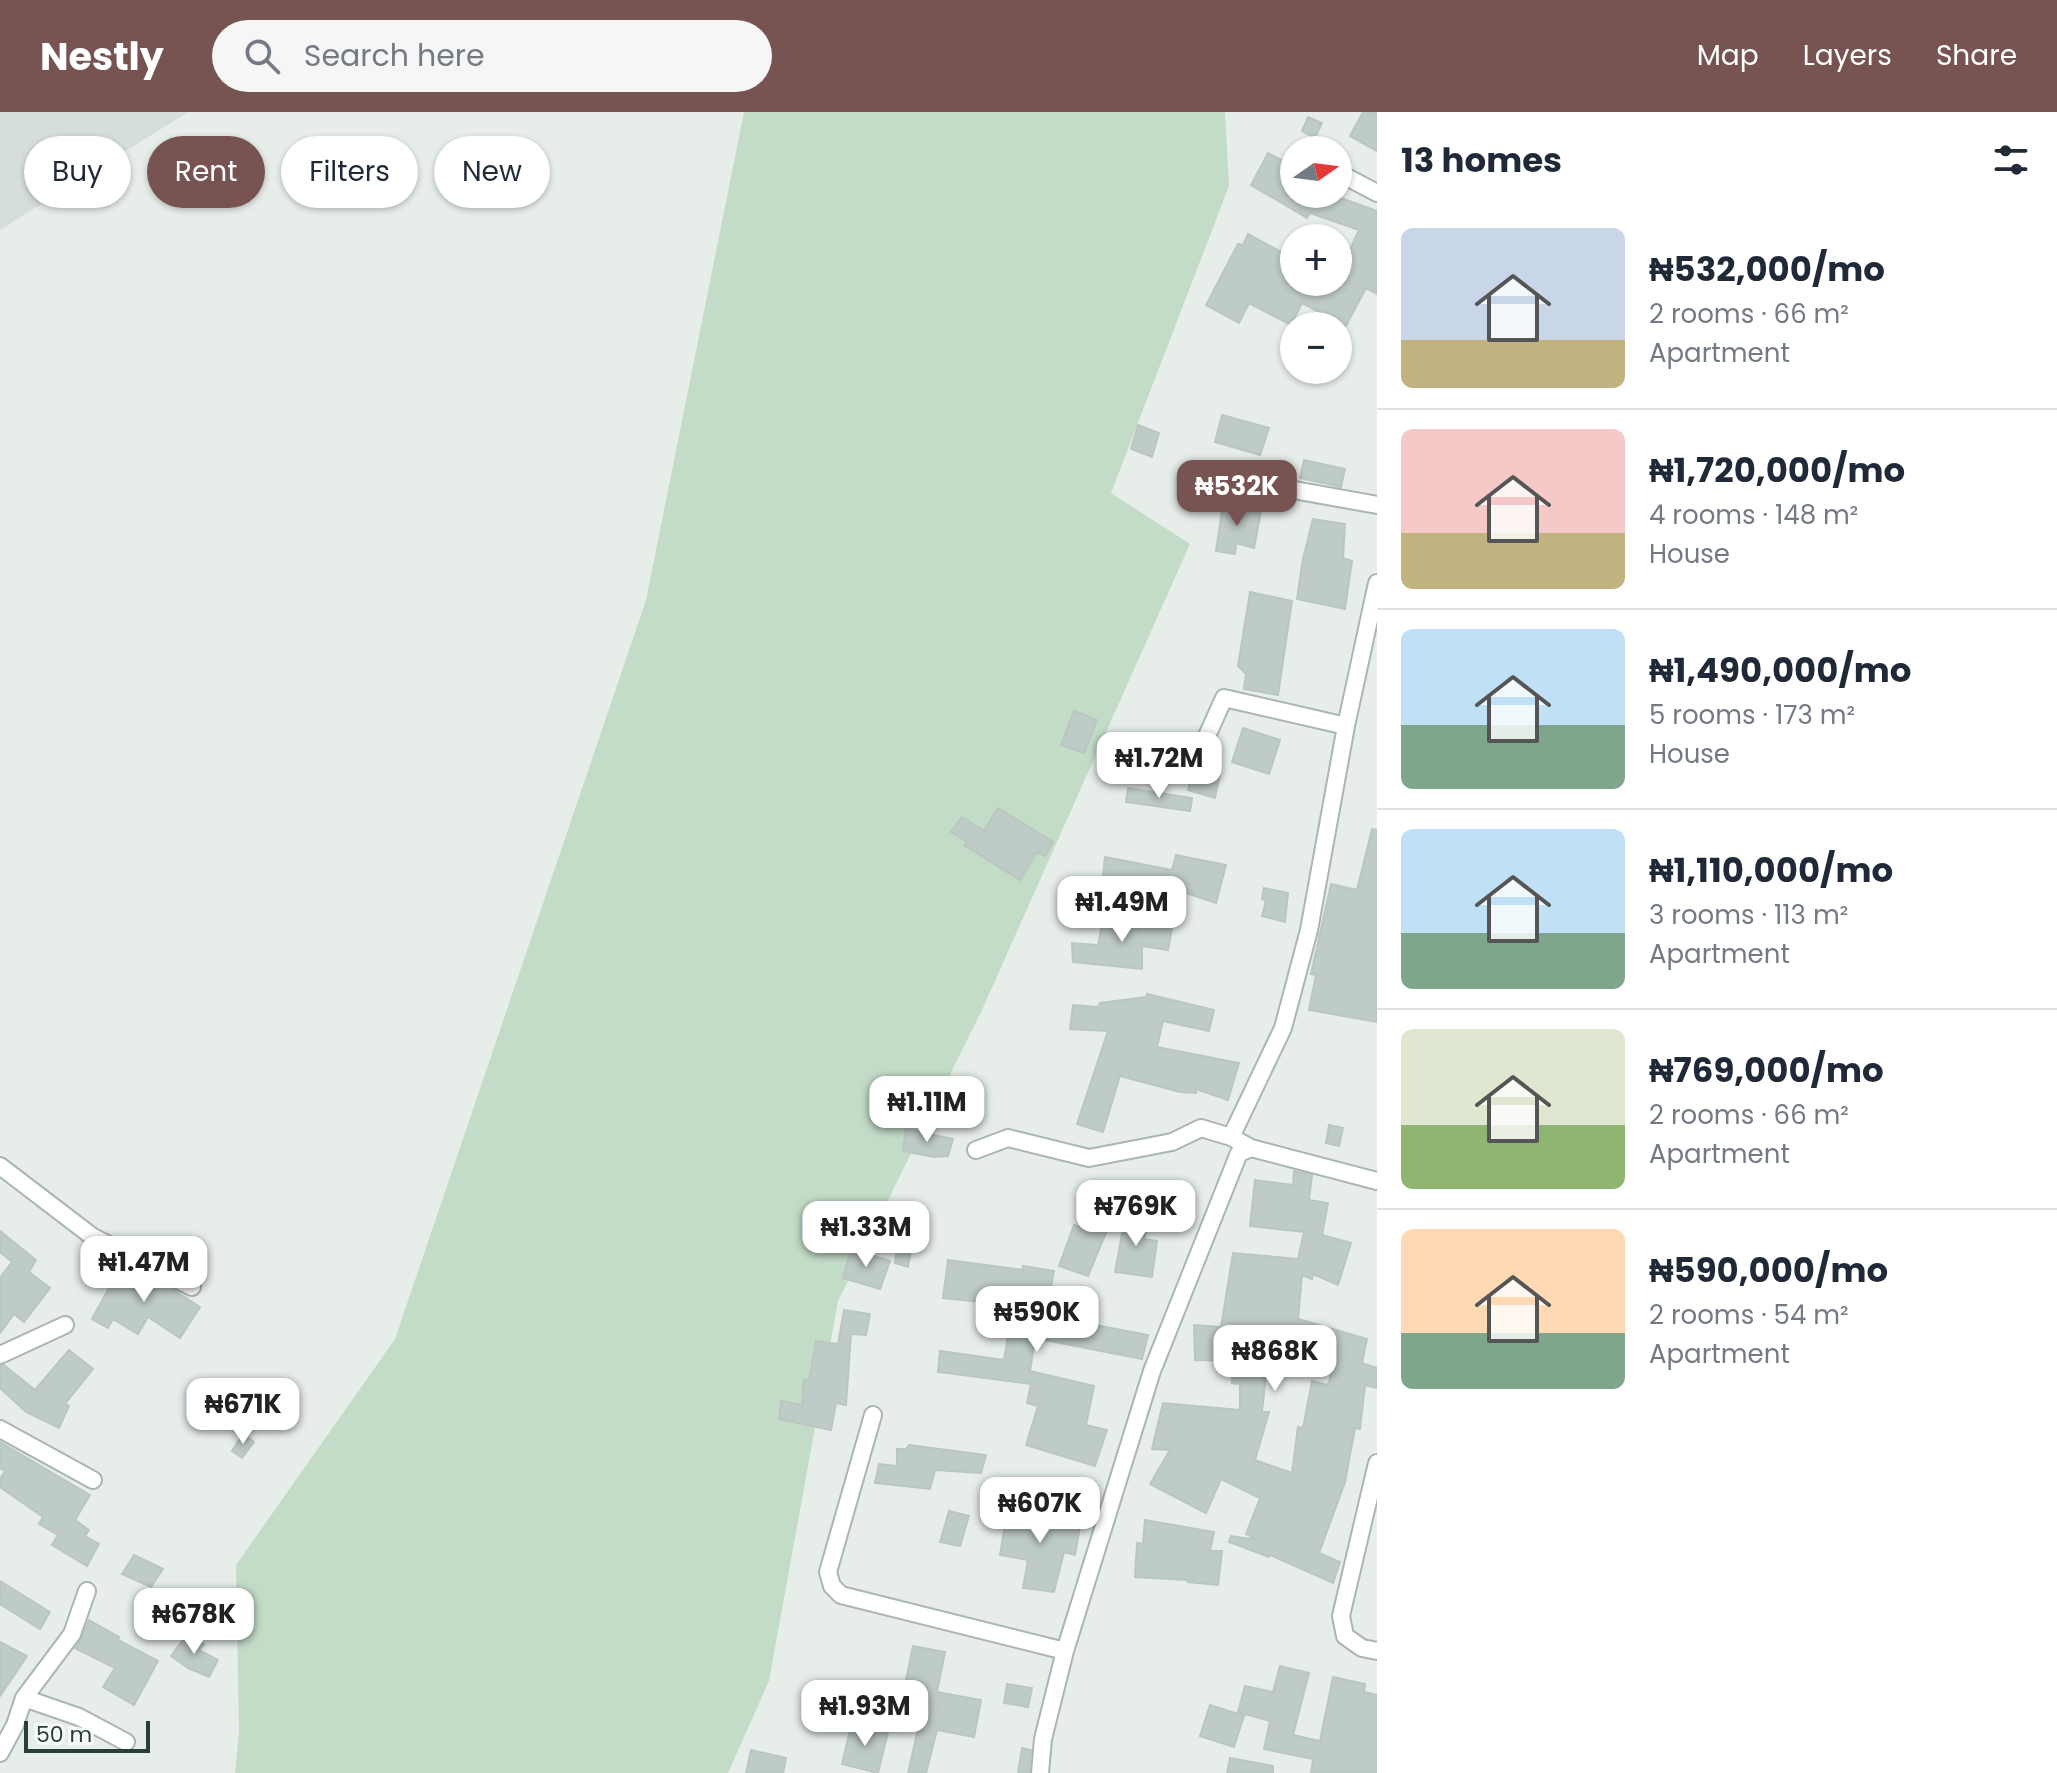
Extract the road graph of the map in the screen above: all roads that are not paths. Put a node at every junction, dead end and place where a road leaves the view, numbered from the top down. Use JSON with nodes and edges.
{"nodes":[{"id":1,"x":1352,"y":180,"type":"edge"},
{"id":2,"x":1377,"y":193,"type":"edge"},
{"id":3,"x":1216,"y":476,"type":"dead end"},
{"id":4,"x":1377,"y":505,"type":"edge"},
{"id":5,"x":1377,"y":583,"type":"edge"},
{"id":6,"x":1346,"y":726,"type":"junction"},
{"id":7,"x":1198,"y":756,"type":"dead end"},
{"id":8,"x":1231,"y":1137,"type":"junction"},
{"id":9,"x":1251,"y":1148,"type":"junction"},
{"id":10,"x":976,"y":1150,"type":"dead end"},
{"id":11,"x":0,"y":1166,"type":"edge"},
{"id":12,"x":1377,"y":1181,"type":"edge"},
{"id":13,"x":192,"y":1287,"type":"dead end"},
{"id":14,"x":65,"y":1325,"type":"dead end"},
{"id":15,"x":0,"y":1355,"type":"edge"},
{"id":16,"x":873,"y":1415,"type":"dead end"},
{"id":17,"x":0,"y":1429,"type":"edge"},
{"id":18,"x":1377,"y":1463,"type":"edge"},
{"id":19,"x":93,"y":1480,"type":"dead end"},
{"id":20,"x":87,"y":1591,"type":"dead end"},
{"id":21,"x":1065,"y":1651,"type":"junction"},
{"id":22,"x":1377,"y":1651,"type":"edge"},
{"id":23,"x":24,"y":1698,"type":"junction"},
{"id":24,"x":126,"y":1742,"type":"dead end"},
{"id":25,"x":0,"y":1753,"type":"edge"},
{"id":26,"x":1040,"y":1773,"type":"edge"}],
"edges":[{"from":1,"to":2,"type":"street"},
{"from":3,"to":4,"type":"street"},
{"from":5,"to":6,"type":"street"},
{"from":6,"to":7,"type":"street"},
{"from":6,"to":8,"type":"street"},
{"from":8,"to":9,"type":"street"},
{"from":8,"to":10,"type":"street"},
{"from":9,"to":12,"type":"street"},
{"from":9,"to":21,"type":"street"},
{"from":11,"to":13,"type":"street"},
{"from":14,"to":15,"type":"street"},
{"from":16,"to":21,"type":"street"},
{"from":17,"to":19,"type":"street"},
{"from":18,"to":22,"type":"street"},
{"from":20,"to":23,"type":"street"},
{"from":21,"to":26,"type":"street"},
{"from":23,"to":24,"type":"street"},
{"from":23,"to":25,"type":"street"}]}
